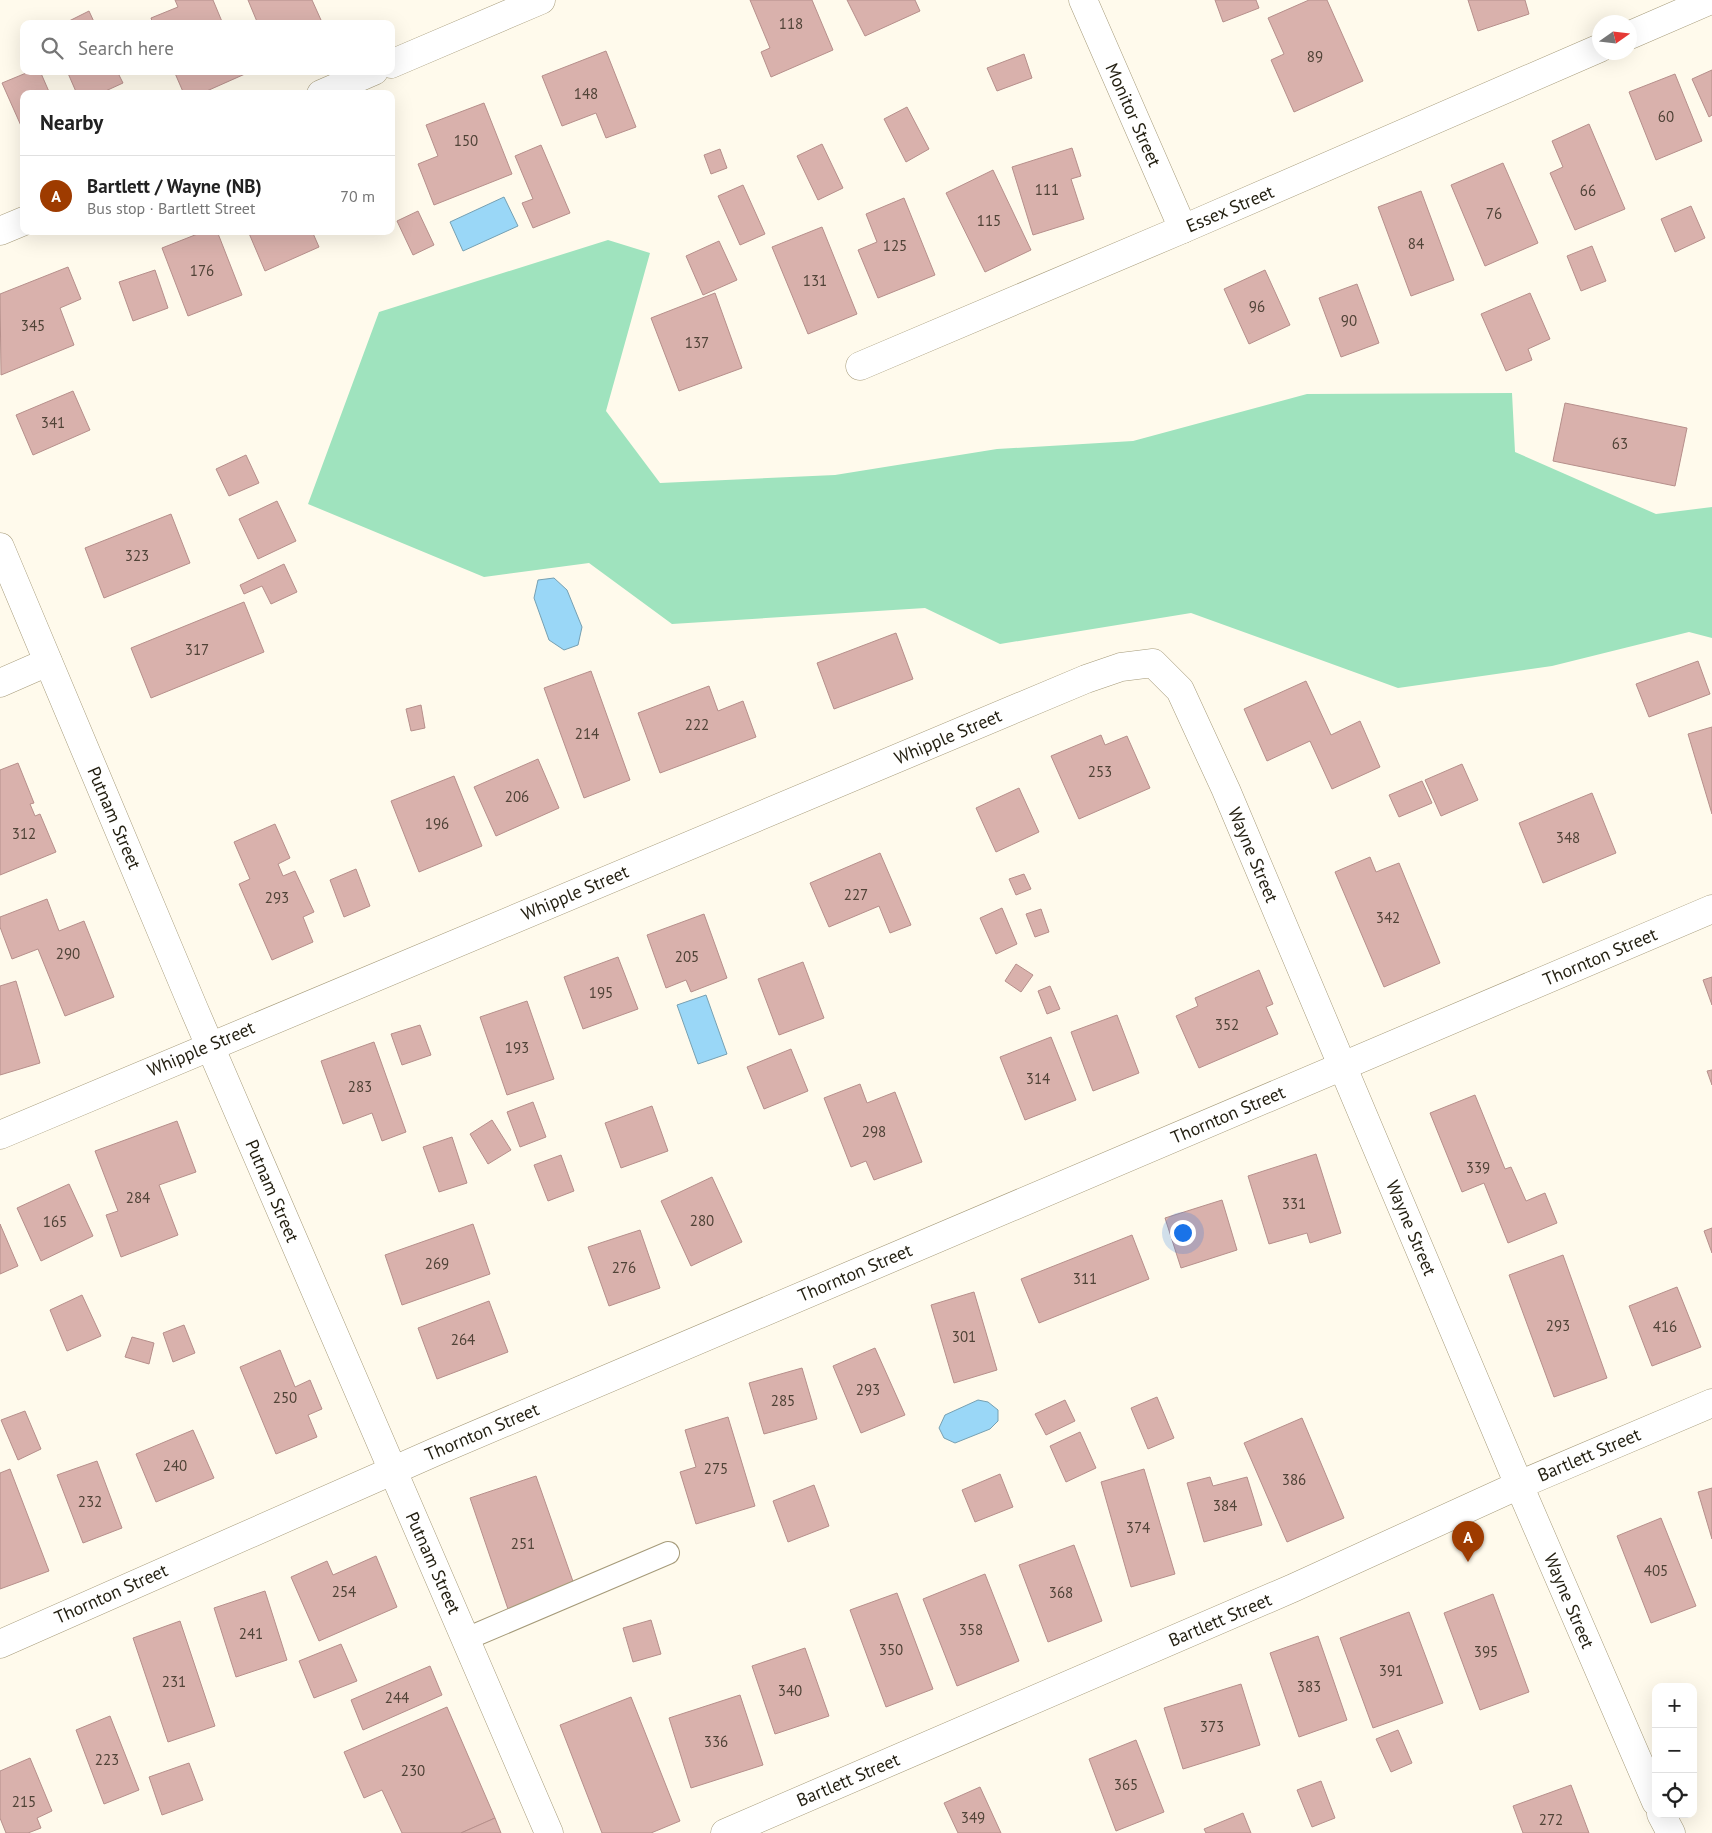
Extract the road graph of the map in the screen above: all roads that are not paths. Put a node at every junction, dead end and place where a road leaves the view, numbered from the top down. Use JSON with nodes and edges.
{"nodes":[{"id":1,"x":541,"y":0,"type":"edge"},
{"id":2,"x":1082,"y":0,"type":"edge"},
{"id":3,"x":1711,"y":0,"type":"edge"},
{"id":4,"x":1637,"y":32,"type":"edge"},
{"id":5,"x":1592,"y":51,"type":"edge"},
{"id":6,"x":395,"y":62,"type":"edge"},
{"id":7,"x":365,"y":75,"type":"edge"},
{"id":8,"x":330,"y":90,"type":"edge"},
{"id":9,"x":20,"y":223,"type":"edge"},
{"id":10,"x":1183,"y":230,"type":"junction"},
{"id":11,"x":0,"y":231,"type":"edge"},
{"id":12,"x":860,"y":366,"type":"dead end"},
{"id":13,"x":0,"y":548,"type":"edge"},
{"id":14,"x":48,"y":662,"type":"junction"},
{"id":15,"x":1153,"y":663,"type":"joint"},
{"id":16,"x":0,"y":683,"type":"edge"},
{"id":17,"x":1712,"y":909,"type":"edge"},
{"id":18,"x":210,"y":1046,"type":"junction"},
{"id":19,"x":1342,"y":1067,"type":"junction"},
{"id":20,"x":0,"y":1135,"type":"edge"},
{"id":21,"x":1712,"y":1403,"type":"edge"},
{"id":22,"x":392,"y":1471,"type":"junction"},
{"id":23,"x":1519,"y":1485,"type":"junction"},
{"id":24,"x":668,"y":1554,"type":"dead end"},
{"id":25,"x":466,"y":1640,"type":"junction"},
{"id":26,"x":0,"y":1644,"type":"edge"},
{"id":27,"x":1652,"y":1793,"type":"edge"},
{"id":28,"x":1663,"y":1818,"type":"edge"},
{"id":29,"x":549,"y":1833,"type":"edge"},
{"id":30,"x":725,"y":1833,"type":"edge"},
{"id":31,"x":1671,"y":1833,"type":"edge"}],
"edges":[{"from":1,"to":6,"type":"street"},
{"from":2,"to":10,"type":"street","name":"Monitor Street"},
{"from":3,"to":4,"type":"street"},
{"from":5,"to":10,"type":"street","name":"Essex Street"},
{"from":7,"to":8,"type":"street"},
{"from":9,"to":11,"type":"street"},
{"from":10,"to":12,"type":"street","name":"Essex Street"},
{"from":13,"to":14,"type":"street","name":"Putnam Street"},
{"from":14,"to":16,"type":"street"},
{"from":14,"to":18,"type":"street","name":"Putnam Street"},
{"from":15,"to":18,"type":"street","name":"Whipple Street"},
{"from":15,"to":19,"type":"street","name":"Wayne Street"},
{"from":17,"to":19,"type":"street","name":"Thornton Street"},
{"from":18,"to":20,"type":"street","name":"Whipple Street"},
{"from":18,"to":22,"type":"street","name":"Putnam Street"},
{"from":19,"to":22,"type":"street","name":"Thornton Street"},
{"from":19,"to":23,"type":"street","name":"Wayne Street"},
{"from":21,"to":23,"type":"street","name":"Bartlett Street"},
{"from":22,"to":25,"type":"street","name":"Putnam Street"},
{"from":22,"to":26,"type":"street","name":"Thornton Street"},
{"from":23,"to":27,"type":"street","name":"Wayne Street"},
{"from":23,"to":30,"type":"street","name":"Bartlett Street"},
{"from":24,"to":25,"type":"lane"},
{"from":25,"to":29,"type":"street","name":"Putnam Street"},
{"from":28,"to":31,"type":"street"}]}
